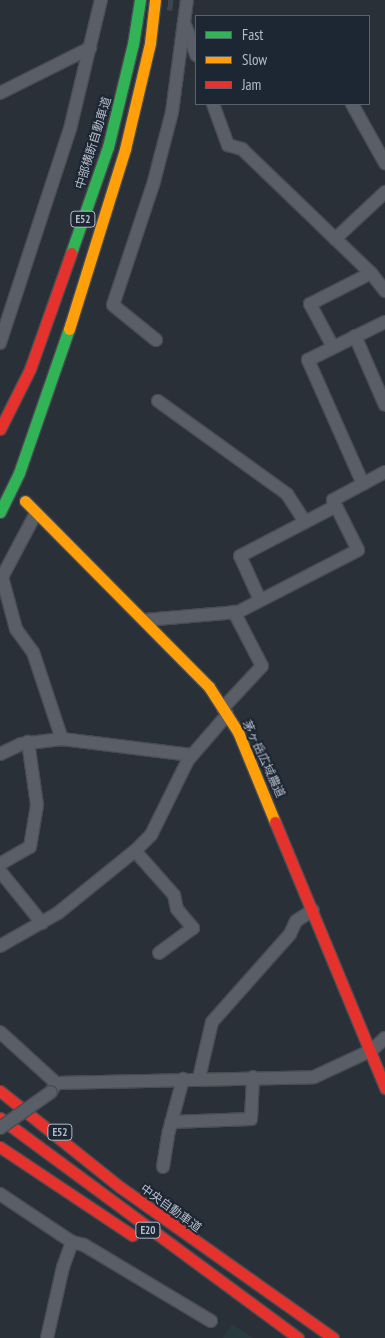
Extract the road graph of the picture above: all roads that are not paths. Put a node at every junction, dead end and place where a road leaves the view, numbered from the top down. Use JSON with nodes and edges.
{"nodes":[{"id":1,"x":101,"y":0,"type":"edge"},
{"id":2,"x":140,"y":0,"type":"edge"},
{"id":3,"x":155,"y":0,"type":"edge"},
{"id":4,"x":187,"y":3,"type":"edge"},
{"id":5,"x":173,"y":5,"type":"dead end"},
{"id":6,"x":185,"y":22,"type":"junction"},
{"id":7,"x":90,"y":48,"type":"junction"},
{"id":8,"x":195,"y":52,"type":"edge"},
{"id":9,"x":0,"y":93,"type":"edge"},
{"id":10,"x":213,"y":105,"type":"edge"},
{"id":11,"x":353,"y":105,"type":"edge"},
{"id":12,"x":385,"y":163,"type":"edge"},
{"id":13,"x":385,"y":192,"type":"edge"},
{"id":14,"x":335,"y":240,"type":"junction"},
{"id":15,"x":371,"y":273,"type":"junction"},
{"id":16,"x":385,"y":291,"type":"edge"},
{"id":17,"x":385,"y":322,"type":"edge"},
{"id":18,"x":355,"y":336,"type":"junction"},
{"id":19,"x":156,"y":340,"type":"dead end"},
{"id":20,"x":0,"y":343,"type":"edge"},
{"id":21,"x":334,"y":347,"type":"junction"},
{"id":22,"x":51,"y":378,"type":"junction"},
{"id":23,"x":158,"y":401,"type":"dead end"},
{"id":24,"x":385,"y":405,"type":"edge"},
{"id":25,"x":0,"y":429,"type":"edge"},
{"id":26,"x":385,"y":472,"type":"edge"},
{"id":27,"x":0,"y":483,"type":"edge"},
{"id":28,"x":364,"y":484,"type":"junction"},
{"id":29,"x":25,"y":501,"type":"dead end"},
{"id":30,"x":336,"y":506,"type":"junction"},
{"id":31,"x":0,"y":512,"type":"edge"},
{"id":32,"x":36,"y":513,"type":"junction"},
{"id":33,"x":305,"y":522,"type":"junction"},
{"id":34,"x":1,"y":579,"type":"edge"},
{"id":35,"x":260,"y":600,"type":"junction"},
{"id":36,"x":234,"y":612,"type":"junction"},
{"id":37,"x":144,"y":620,"type":"junction"},
{"id":38,"x":225,"y":712,"type":"junction"},
{"id":39,"x":62,"y":739,"type":"junction"},
{"id":40,"x":28,"y":742,"type":"junction"},
{"id":41,"x":0,"y":754,"type":"edge"},
{"id":42,"x":191,"y":755,"type":"junction"},
{"id":43,"x":135,"y":851,"type":"junction"},
{"id":44,"x":0,"y":864,"type":"edge"},
{"id":45,"x":0,"y":871,"type":"edge"},
{"id":46,"x":313,"y":910,"type":"junction"},
{"id":47,"x":42,"y":923,"type":"junction"},
{"id":48,"x":0,"y":946,"type":"edge"},
{"id":49,"x":159,"y":953,"type":"dead end"},
{"id":50,"x":0,"y":1032,"type":"edge"},
{"id":51,"x":385,"y":1038,"type":"edge"},
{"id":52,"x":372,"y":1050,"type":"junction"},
{"id":53,"x":0,"y":1076,"type":"edge"},
{"id":54,"x":183,"y":1078,"type":"junction"},
{"id":55,"x":199,"y":1078,"type":"junction"},
{"id":56,"x":253,"y":1078,"type":"junction"},
{"id":57,"x":53,"y":1087,"type":"junction"},
{"id":58,"x":385,"y":1088,"type":"edge"},
{"id":59,"x":0,"y":1091,"type":"edge"},
{"id":60,"x":0,"y":1118,"type":"edge"},
{"id":61,"x":171,"y":1122,"type":"junction"},
{"id":62,"x":0,"y":1128,"type":"edge"},
{"id":63,"x":0,"y":1148,"type":"edge"},
{"id":64,"x":163,"y":1167,"type":"dead end"},
{"id":65,"x":120,"y":1187,"type":"junction"},
{"id":66,"x":0,"y":1194,"type":"edge"},
{"id":67,"x":72,"y":1242,"type":"junction"},
{"id":68,"x":144,"y":1243,"type":"dead end"},
{"id":69,"x":176,"y":1264,"type":"dead end"},
{"id":70,"x":211,"y":1321,"type":"dead end"},
{"id":71,"x":296,"y":1337,"type":"edge"},
{"id":72,"x":47,"y":1338,"type":"edge"},
{"id":73,"x":333,"y":1338,"type":"edge"}],
"edges":[{"from":1,"to":7,"type":"street"},
{"from":2,"to":25,"type":"main road","name":"中部横断自動車道","number":"E52"},
{"from":3,"to":22,"type":"main road","number":"E52"},
{"from":4,"to":5,"type":"street"},
{"from":4,"to":6,"type":"street"},
{"from":6,"to":8,"type":"street"},
{"from":6,"to":19,"type":"street"},
{"from":7,"to":9,"type":"street"},
{"from":7,"to":20,"type":"street"},
{"from":10,"to":14,"type":"street"},
{"from":11,"to":12,"type":"street"},
{"from":13,"to":14,"type":"street"},
{"from":14,"to":15,"type":"street"},
{"from":15,"to":16,"type":"street"},
{"from":15,"to":21,"type":"street"},
{"from":17,"to":18,"type":"street"},
{"from":18,"to":21,"type":"street"},
{"from":18,"to":24,"type":"street"},
{"from":21,"to":28,"type":"street"},
{"from":22,"to":27,"type":"main road"},
{"from":22,"to":31,"type":"main road","number":"E52"},
{"from":23,"to":33,"type":"street"},
{"from":26,"to":28,"type":"street"},
{"from":28,"to":30,"type":"street"},
{"from":29,"to":32,"type":"main road","name":"茅ヶ岳広域農道"},
{"from":30,"to":33,"type":"street"},
{"from":30,"to":35,"type":"street"},
{"from":32,"to":34,"type":"street"},
{"from":32,"to":37,"type":"main road","name":"茅ヶ岳広域農道"},
{"from":33,"to":35,"type":"street"},
{"from":34,"to":39,"type":"street"},
{"from":35,"to":36,"type":"street"},
{"from":36,"to":37,"type":"street"},
{"from":36,"to":38,"type":"street"},
{"from":37,"to":38,"type":"main road","name":"茅ヶ岳広域農道"},
{"from":38,"to":42,"type":"street"},
{"from":38,"to":46,"type":"main road","name":"茅ヶ岳広域農道"},
{"from":39,"to":40,"type":"street"},
{"from":39,"to":42,"type":"street"},
{"from":40,"to":41,"type":"street"},
{"from":40,"to":44,"type":"street"},
{"from":42,"to":43,"type":"street"},
{"from":43,"to":47,"type":"street"},
{"from":43,"to":49,"type":"street"},
{"from":45,"to":47,"type":"street"},
{"from":46,"to":52,"type":"main road","name":"茅ヶ岳広域農道"},
{"from":46,"to":55,"type":"street"},
{"from":47,"to":48,"type":"street"},
{"from":50,"to":57,"type":"street"},
{"from":51,"to":52,"type":"street"},
{"from":52,"to":56,"type":"street"},
{"from":52,"to":58,"type":"main road","name":"茅ヶ岳広域農道"},
{"from":53,"to":65,"type":"main road","number":"E52"},
{"from":54,"to":55,"type":"street"},
{"from":54,"to":57,"type":"street"},
{"from":54,"to":61,"type":"street"},
{"from":55,"to":56,"type":"street"},
{"from":56,"to":61,"type":"street"},
{"from":57,"to":62,"type":"street","bridge":true},
{"from":59,"to":65,"type":"main road","name":"中央自動車道","number":"E20"},
{"from":60,"to":71,"type":"main road","number":"E20"},
{"from":61,"to":64,"type":"street"},
{"from":63,"to":68,"type":"main road"},
{"from":65,"to":73,"type":"main road","name":"中央自動車道","number":"E20"},
{"from":66,"to":67,"type":"street"},
{"from":67,"to":70,"type":"street"},
{"from":67,"to":72,"type":"street"},
{"from":69,"to":71,"type":"main road"}]}
